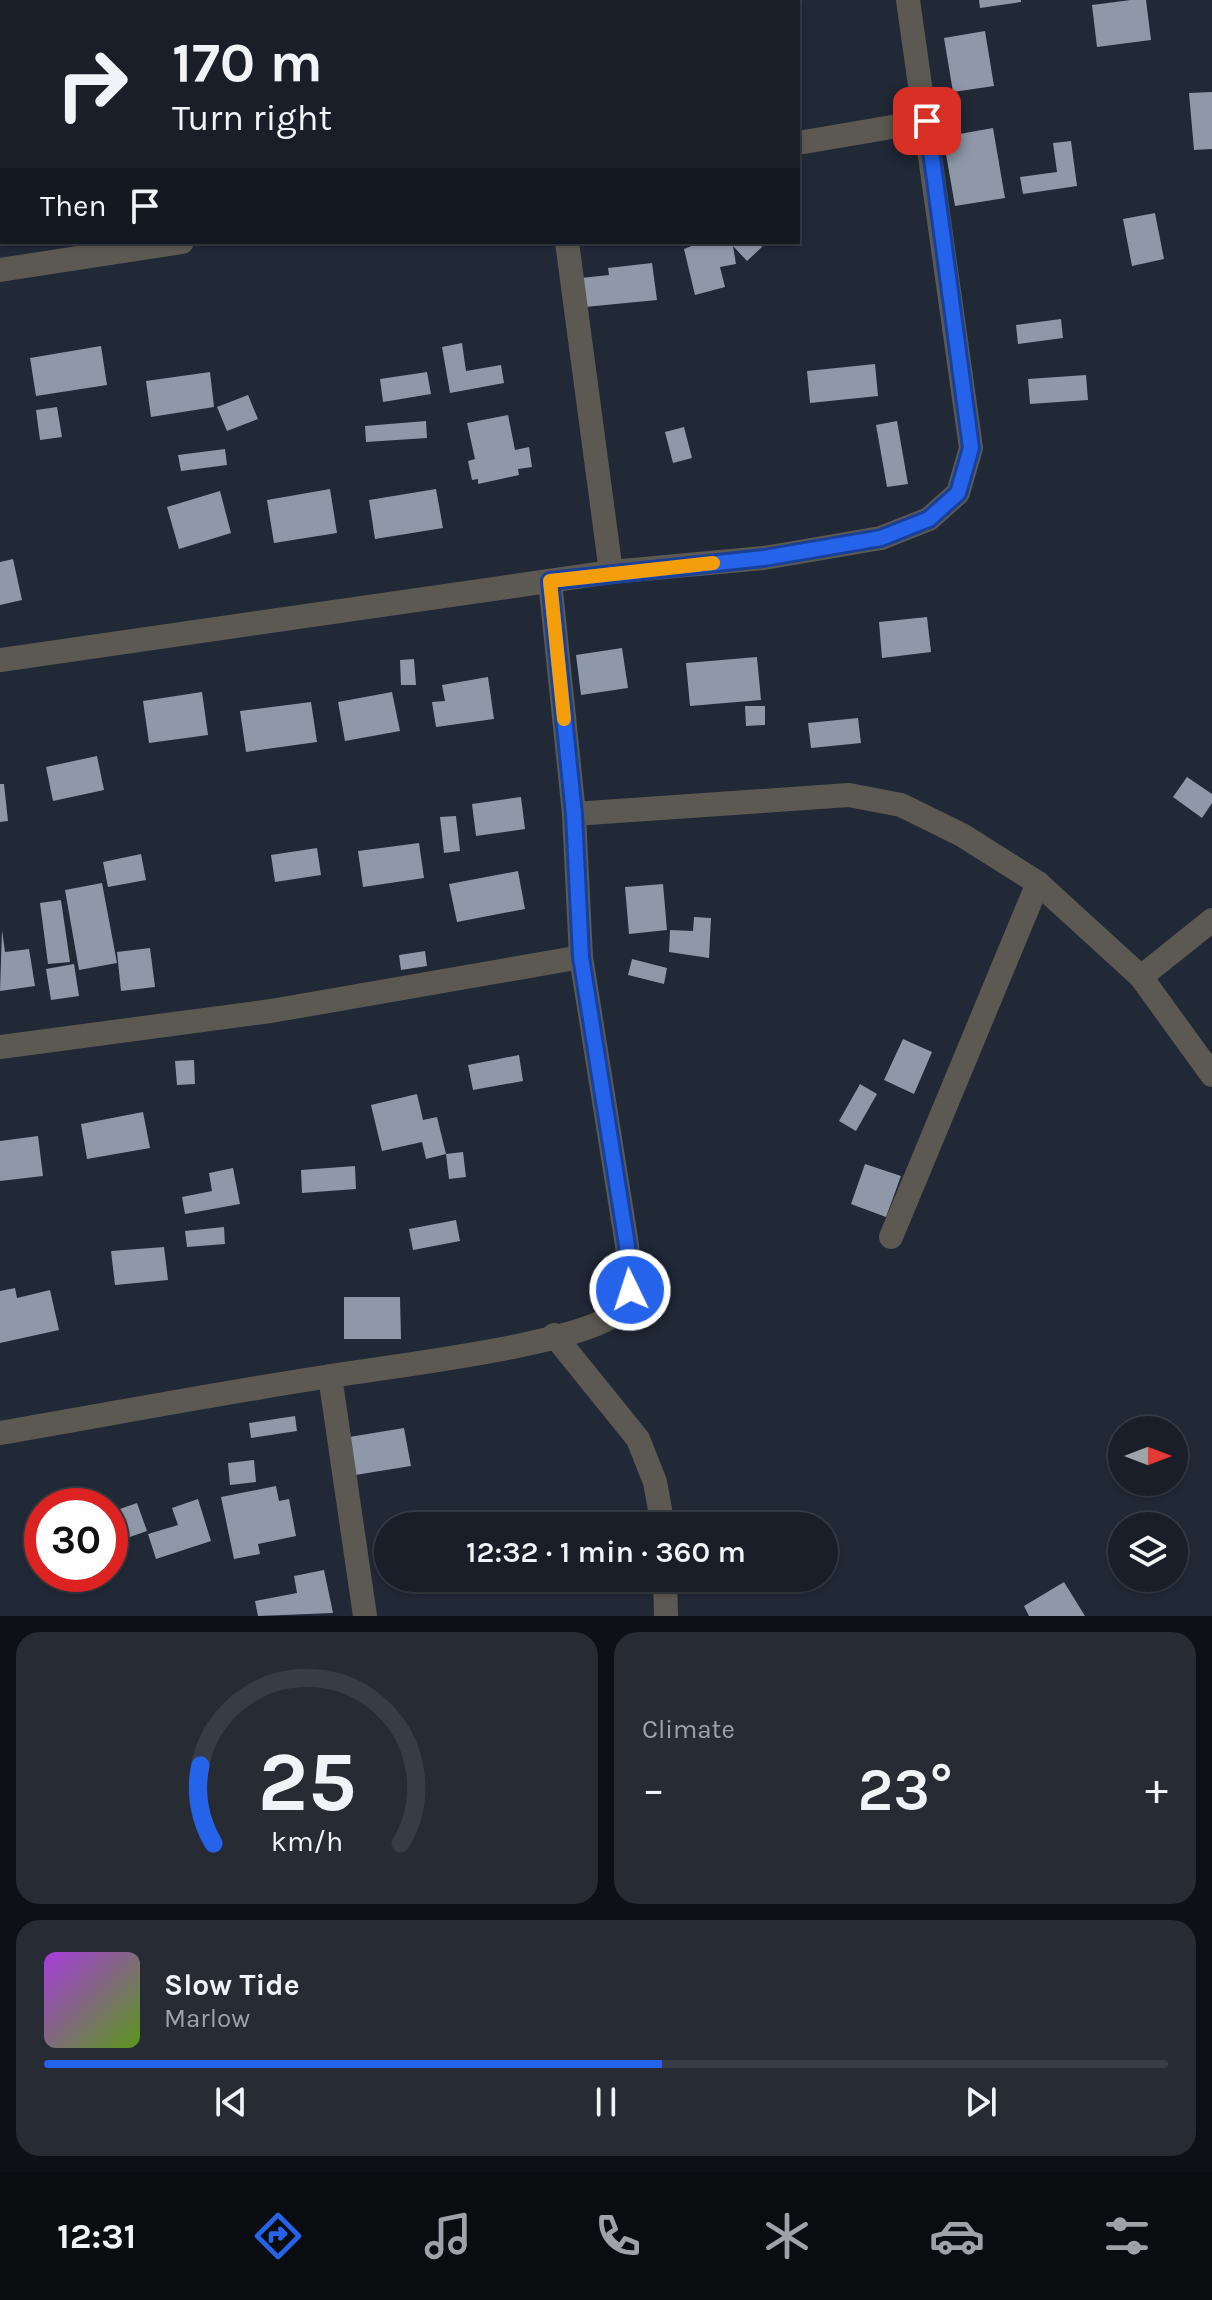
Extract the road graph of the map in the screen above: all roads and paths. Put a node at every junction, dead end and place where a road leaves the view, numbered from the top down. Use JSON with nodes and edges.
{"nodes":[{"id":1,"x":908,"y":0,"type":"edge"},
{"id":2,"x":927,"y":121,"type":"junction"},
{"id":3,"x":800,"y":143,"type":"edge"},
{"id":4,"x":169,"y":244,"type":"edge"},
{"id":5,"x":567,"y":244,"type":"edge"},
{"id":6,"x":0,"y":270,"type":"edge"},
{"id":7,"x":611,"y":572,"type":"junction"},
{"id":8,"x":550,"y":581,"type":"junction"},
{"id":9,"x":0,"y":660,"type":"edge"},
{"id":10,"x":574,"y":814,"type":"junction"},
{"id":11,"x":1038,"y":883,"type":"junction"},
{"id":12,"x":1212,"y":920,"type":"edge"},
{"id":13,"x":581,"y":957,"type":"junction"},
{"id":14,"x":1141,"y":977,"type":"junction"},
{"id":15,"x":0,"y":1047,"type":"edge"},
{"id":16,"x":1212,"y":1075,"type":"edge"},
{"id":17,"x":891,"y":1237,"type":"dead end"},
{"id":18,"x":554,"y":1335,"type":"junction"},
{"id":19,"x":330,"y":1376,"type":"junction"},
{"id":20,"x":0,"y":1433,"type":"edge"},
{"id":21,"x":660,"y":1512,"type":"edge"},
{"id":22,"x":665,"y":1592,"type":"edge"},
{"id":23,"x":365,"y":1616,"type":"edge"},
{"id":24,"x":666,"y":1616,"type":"edge"}],
"edges":[{"from":1,"to":2,"type":"street"},
{"from":2,"to":3,"type":"street"},
{"from":2,"to":7,"type":"street"},
{"from":4,"to":6,"type":"street"},
{"from":5,"to":7,"type":"street"},
{"from":7,"to":8,"type":"street"},
{"from":8,"to":9,"type":"street"},
{"from":8,"to":10,"type":"street"},
{"from":10,"to":11,"type":"street"},
{"from":10,"to":13,"type":"street"},
{"from":11,"to":14,"type":"street"},
{"from":11,"to":17,"type":"street"},
{"from":12,"to":14,"type":"street"},
{"from":13,"to":15,"type":"street"},
{"from":13,"to":18,"type":"street"},
{"from":14,"to":16,"type":"street"},
{"from":18,"to":19,"type":"street"},
{"from":18,"to":21,"type":"street"},
{"from":19,"to":20,"type":"street"},
{"from":19,"to":23,"type":"street"},
{"from":22,"to":24,"type":"street"}]}
